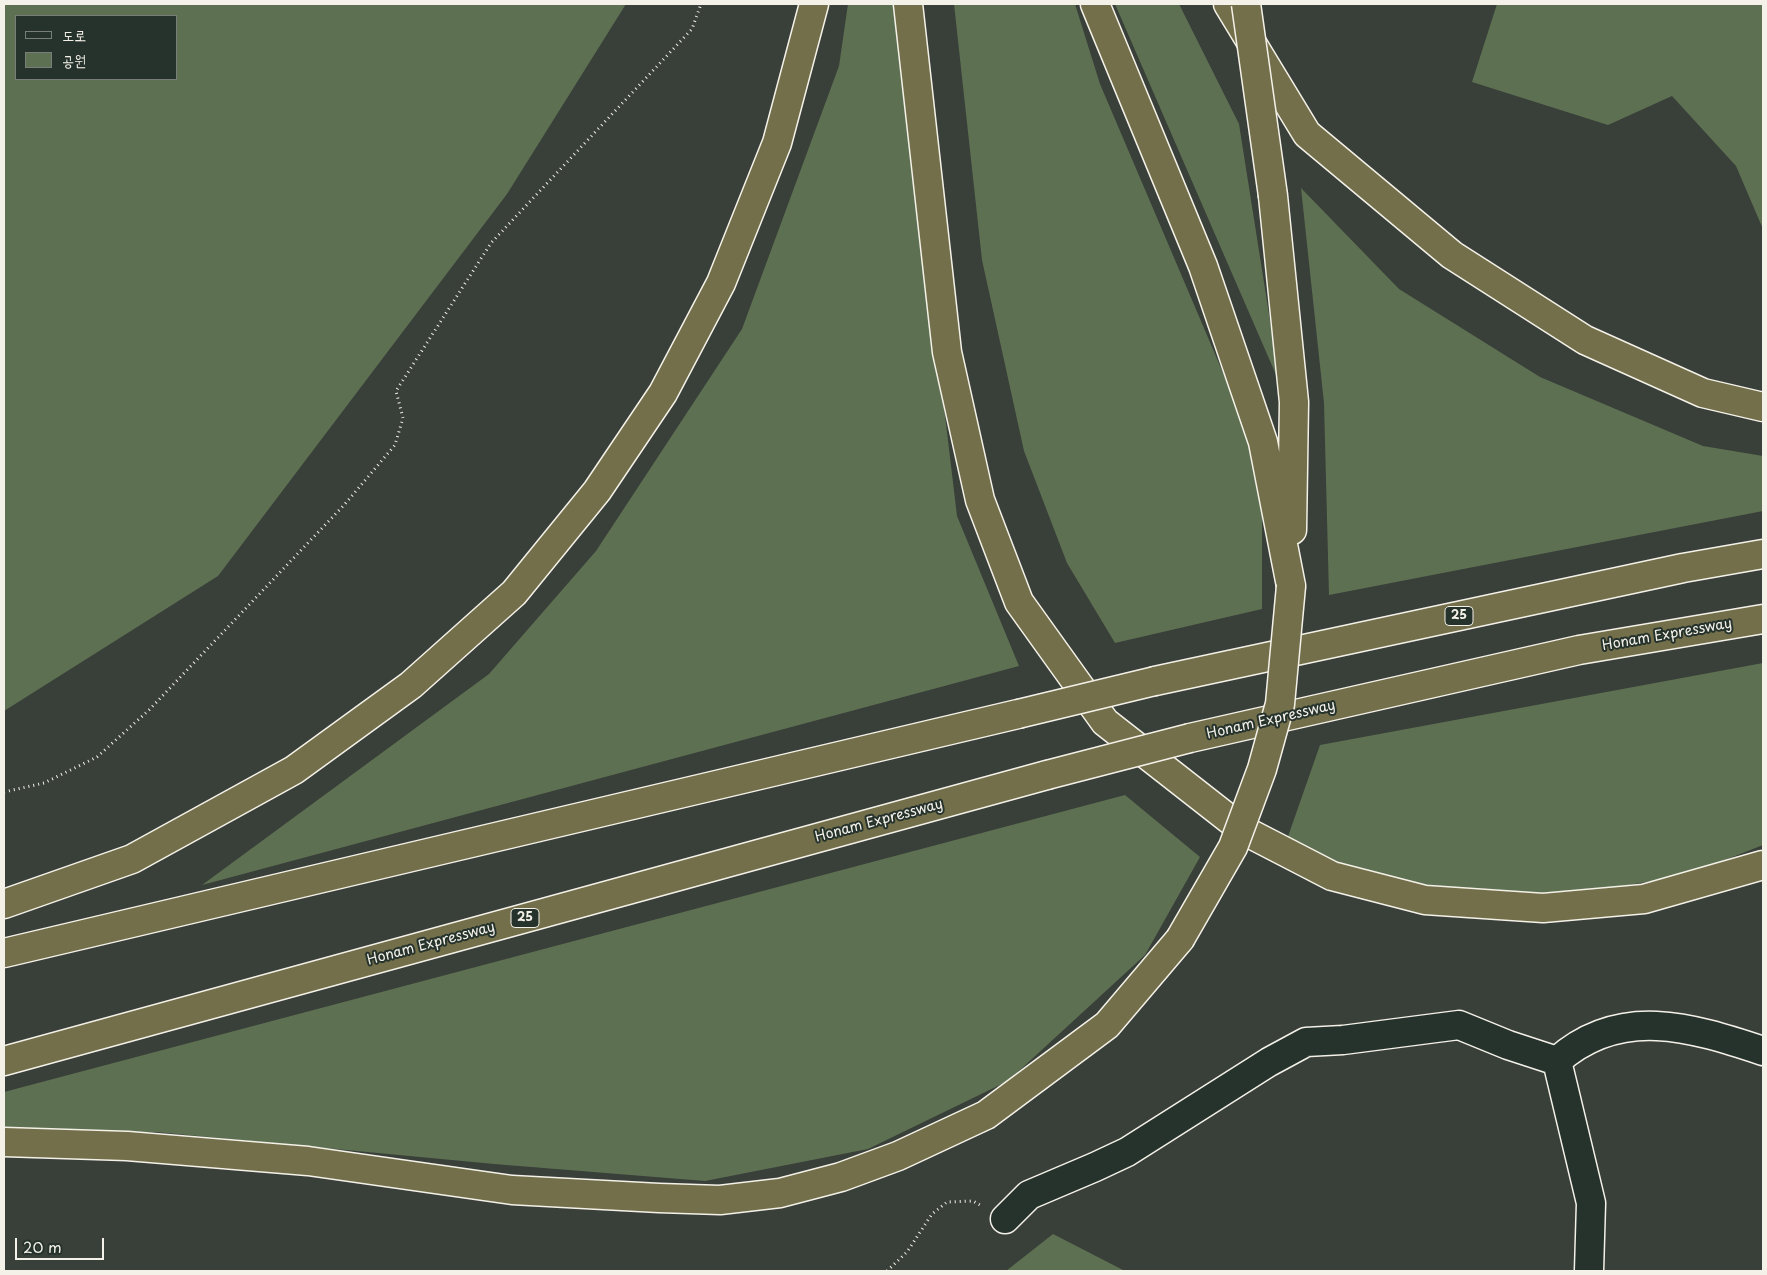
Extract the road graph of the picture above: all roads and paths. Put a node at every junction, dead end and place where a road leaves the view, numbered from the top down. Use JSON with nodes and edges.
{"nodes":[{"id":1,"x":701,"y":4,"type":"edge"},
{"id":2,"x":814,"y":4,"type":"edge"},
{"id":3,"x":908,"y":4,"type":"edge"},
{"id":4,"x":1095,"y":4,"type":"edge"},
{"id":5,"x":1228,"y":4,"type":"edge"},
{"id":6,"x":1246,"y":4,"type":"edge"},
{"id":7,"x":1763,"y":407,"type":"edge"},
{"id":8,"x":1763,"y":554,"type":"edge"},
{"id":9,"x":1291,"y":586,"type":"junction"},
{"id":10,"x":1763,"y":619,"type":"edge"},
{"id":11,"x":4,"y":792,"type":"edge"},
{"id":12,"x":1763,"y":865,"type":"edge"},
{"id":13,"x":4,"y":904,"type":"edge"},
{"id":14,"x":4,"y":953,"type":"edge"},
{"id":15,"x":1763,"y":1051,"type":"edge"},
{"id":16,"x":4,"y":1061,"type":"edge"},
{"id":17,"x":1556,"y":1061,"type":"junction"},
{"id":18,"x":4,"y":1142,"type":"edge"},
{"id":19,"x":1005,"y":1219,"type":"joint"},
{"id":20,"x":887,"y":1271,"type":"edge"},
{"id":21,"x":1589,"y":1271,"type":"edge"}],
"edges":[{"from":1,"to":11,"type":"path"},
{"from":2,"to":13,"type":"highway"},
{"from":3,"to":12,"type":"highway"},
{"from":4,"to":9,"type":"highway"},
{"from":5,"to":7,"type":"highway"},
{"from":6,"to":9,"type":"highway","bridge":true},
{"from":8,"to":14,"type":"highway","number":"25","bridge":true},
{"from":9,"to":18,"type":"highway","bridge":true},
{"from":10,"to":16,"type":"highway","name":"Honam Expressway","number":"25","bridge":true},
{"from":15,"to":17,"type":"lane"},
{"from":17,"to":19,"type":"lane"},
{"from":17,"to":21,"type":"lane"},
{"from":19,"to":20,"type":"path"}]}
